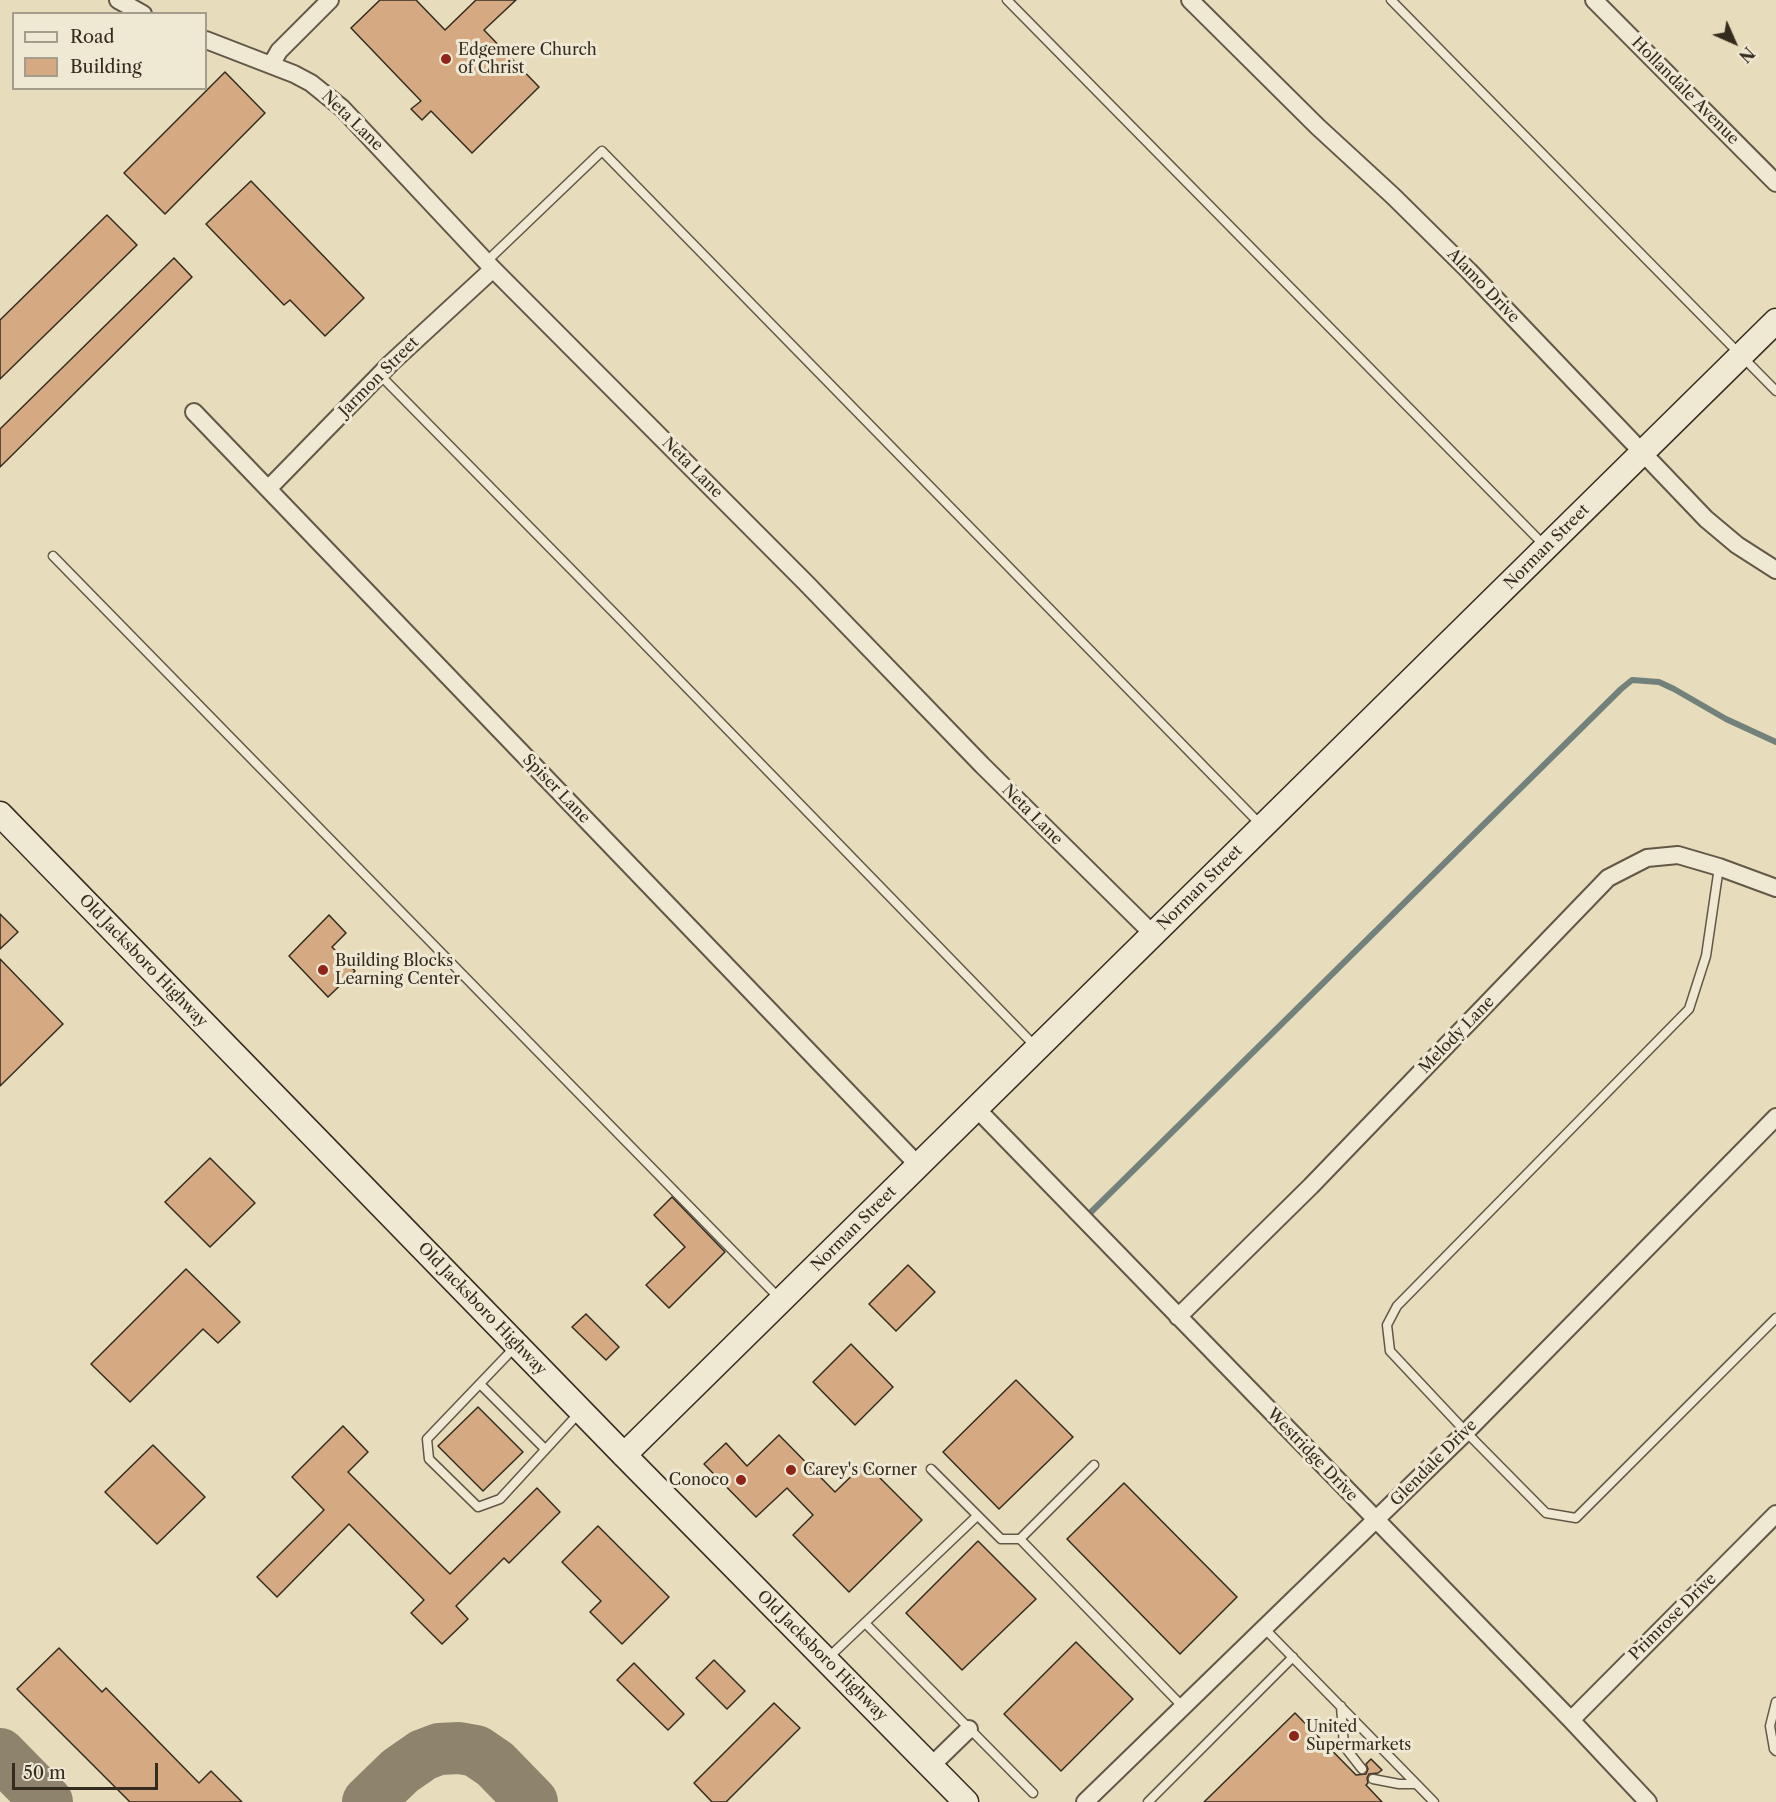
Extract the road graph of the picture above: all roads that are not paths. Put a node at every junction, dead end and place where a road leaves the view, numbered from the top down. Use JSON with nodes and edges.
{"nodes":[{"id":1,"x":118,"y":0,"type":"edge"},
{"id":2,"x":330,"y":0,"type":"edge"},
{"id":3,"x":1007,"y":0,"type":"edge"},
{"id":4,"x":1190,"y":0,"type":"edge"},
{"id":5,"x":1390,"y":0,"type":"edge"},
{"id":6,"x":1594,"y":0,"type":"edge"},
{"id":7,"x":139,"y":12,"type":"edge"},
{"id":8,"x":207,"y":40,"type":"edge"},
{"id":9,"x":271,"y":65,"type":"junction"},
{"id":10,"x":1776,"y":183,"type":"edge"},
{"id":11,"x":489,"y":265,"type":"junction"},
{"id":12,"x":1776,"y":321,"type":"edge"},
{"id":13,"x":1741,"y":356,"type":"junction"},
{"id":14,"x":380,"y":375,"type":"junction"},
{"id":15,"x":1776,"y":391,"type":"edge"},
{"id":16,"x":194,"y":412,"type":"dead end"},
{"id":17,"x":1643,"y":452,"type":"junction"},
{"id":18,"x":268,"y":489,"type":"junction"},
{"id":19,"x":1547,"y":547,"type":"junction"},
{"id":20,"x":53,"y":556,"type":"dead end"},
{"id":21,"x":1776,"y":570,"type":"edge"},
{"id":22,"x":0,"y":814,"type":"edge"},
{"id":23,"x":1262,"y":827,"type":"junction"},
{"id":24,"x":1719,"y":867,"type":"junction"},
{"id":25,"x":1776,"y":888,"type":"edge"},
{"id":26,"x":1153,"y":934,"type":"junction"},
{"id":27,"x":1037,"y":1048,"type":"junction"},
{"id":28,"x":976,"y":1108,"type":"junction"},
{"id":29,"x":1776,"y":1117,"type":"edge"},
{"id":30,"x":918,"y":1165,"type":"junction"},
{"id":31,"x":781,"y":1300,"type":"junction"},
{"id":32,"x":1178,"y":1317,"type":"junction"},
{"id":33,"x":1776,"y":1318,"type":"edge"},
{"id":34,"x":518,"y":1345,"type":"junction"},
{"id":35,"x":480,"y":1384,"type":"junction"},
{"id":36,"x":581,"y":1410,"type":"junction"},
{"id":37,"x":1466,"y":1432,"type":"junction"},
{"id":38,"x":545,"y":1449,"type":"junction"},
{"id":39,"x":624,"y":1455,"type":"junction"},
{"id":40,"x":1094,"y":1465,"type":"dead end"},
{"id":41,"x":931,"y":1469,"type":"dead end"},
{"id":42,"x":1776,"y":1514,"type":"edge"},
{"id":43,"x":977,"y":1516,"type":"junction"},
{"id":44,"x":1376,"y":1521,"type":"junction"},
{"id":45,"x":1020,"y":1539,"type":"junction"},
{"id":46,"x":865,"y":1623,"type":"junction"},
{"id":47,"x":1264,"y":1628,"type":"junction"},
{"id":48,"x":1293,"y":1657,"type":"junction"},
{"id":49,"x":826,"y":1660,"type":"junction"},
{"id":50,"x":1776,"y":1702,"type":"edge"},
{"id":51,"x":1341,"y":1706,"type":"junction"},
{"id":52,"x":1183,"y":1707,"type":"junction"},
{"id":53,"x":1571,"y":1720,"type":"junction"},
{"id":54,"x":969,"y":1729,"type":"junction"},
{"id":55,"x":1776,"y":1751,"type":"edge"},
{"id":56,"x":931,"y":1766,"type":"junction"},
{"id":57,"x":1362,"y":1769,"type":"dead end"},
{"id":58,"x":1373,"y":1779,"type":"dead end"},
{"id":59,"x":1416,"y":1784,"type":"junction"},
{"id":60,"x":1032,"y":1793,"type":"dead end"},
{"id":61,"x":966,"y":1802,"type":"edge"},
{"id":62,"x":1085,"y":1802,"type":"edge"},
{"id":63,"x":1148,"y":1802,"type":"edge"},
{"id":64,"x":1434,"y":1802,"type":"edge"},
{"id":65,"x":1648,"y":1802,"type":"edge"}],
"edges":[{"from":1,"to":7,"type":"street"},
{"from":2,"to":9,"type":"street"},
{"from":3,"to":19,"type":"lane"},
{"from":4,"to":17,"type":"street","name":"Alamo Drive"},
{"from":5,"to":13,"type":"lane"},
{"from":6,"to":10,"type":"street","name":"Hollandale Avenue"},
{"from":8,"to":9,"type":"street","name":"Neta Lane"},
{"from":9,"to":11,"type":"street","name":"Neta Lane"},
{"from":11,"to":14,"type":"street","name":"Jarmon Street"},
{"from":11,"to":23,"type":"lane"},
{"from":11,"to":26,"type":"street","name":"Neta Lane"},
{"from":12,"to":13,"type":"street","name":"Norman Street"},
{"from":13,"to":15,"type":"lane"},
{"from":13,"to":17,"type":"street","name":"Norman Street"},
{"from":14,"to":18,"type":"street","name":"Jarmon Street"},
{"from":14,"to":27,"type":"lane"},
{"from":16,"to":18,"type":"street","name":"Spiser Lane"},
{"from":17,"to":19,"type":"street","name":"Norman Street"},
{"from":17,"to":21,"type":"street","name":"Alamo Drive"},
{"from":18,"to":30,"type":"street","name":"Spiser Lane"},
{"from":19,"to":23,"type":"street","name":"Norman Street"},
{"from":20,"to":31,"type":"lane"},
{"from":22,"to":34,"type":"street","name":"Old Jacksboro Highway"},
{"from":23,"to":26,"type":"street","name":"Norman Street"},
{"from":24,"to":25,"type":"street","name":"Melody Lane"},
{"from":24,"to":32,"type":"street","name":"Melody Lane"},
{"from":24,"to":37,"type":"lane"},
{"from":26,"to":27,"type":"street","name":"Norman Street"},
{"from":27,"to":28,"type":"street","name":"Norman Street"},
{"from":28,"to":30,"type":"street","name":"Norman Street"},
{"from":28,"to":32,"type":"street","name":"Westridge Drive"},
{"from":29,"to":37,"type":"street","name":"Glendale Drive"},
{"from":30,"to":31,"type":"street","name":"Norman Street"},
{"from":31,"to":39,"type":"street","name":"Norman Street"},
{"from":32,"to":44,"type":"street","name":"Westridge Drive"},
{"from":33,"to":37,"type":"lane"},
{"from":34,"to":35,"type":"lane"},
{"from":34,"to":36,"type":"street","name":"Old Jacksboro Highway"},
{"from":35,"to":38,"type":"lane"},
{"from":35,"to":38,"type":"lane"},
{"from":36,"to":38,"type":"lane"},
{"from":36,"to":39,"type":"street","name":"Old Jacksboro Highway"},
{"from":37,"to":44,"type":"street","name":"Glendale Drive"},
{"from":39,"to":49,"type":"street","name":"Old Jacksboro Highway"},
{"from":40,"to":45,"type":"lane"},
{"from":41,"to":43,"type":"lane"},
{"from":42,"to":53,"type":"street","name":"Primrose Drive"},
{"from":43,"to":45,"type":"lane"},
{"from":43,"to":46,"type":"lane"},
{"from":44,"to":47,"type":"street","name":"Glendale Drive"},
{"from":44,"to":53,"type":"street","name":"Westridge Drive"},
{"from":45,"to":52,"type":"lane"},
{"from":46,"to":49,"type":"lane"},
{"from":46,"to":54,"type":"lane"},
{"from":47,"to":48,"type":"lane"},
{"from":47,"to":52,"type":"street","name":"Glendale Drive"},
{"from":48,"to":51,"type":"lane"},
{"from":48,"to":63,"type":"lane"},
{"from":49,"to":56,"type":"street","name":"Old Jacksboro Highway"},
{"from":50,"to":55,"type":"lane"},
{"from":51,"to":57,"type":"lane"},
{"from":51,"to":59,"type":"lane"},
{"from":52,"to":62,"type":"street","name":"Glendale Drive"},
{"from":53,"to":65,"type":"street","name":"Westridge Drive"},
{"from":54,"to":56,"type":"street"},
{"from":54,"to":60,"type":"lane"},
{"from":56,"to":61,"type":"street","name":"Old Jacksboro Highway"},
{"from":58,"to":59,"type":"lane"},
{"from":59,"to":64,"type":"lane"}]}
